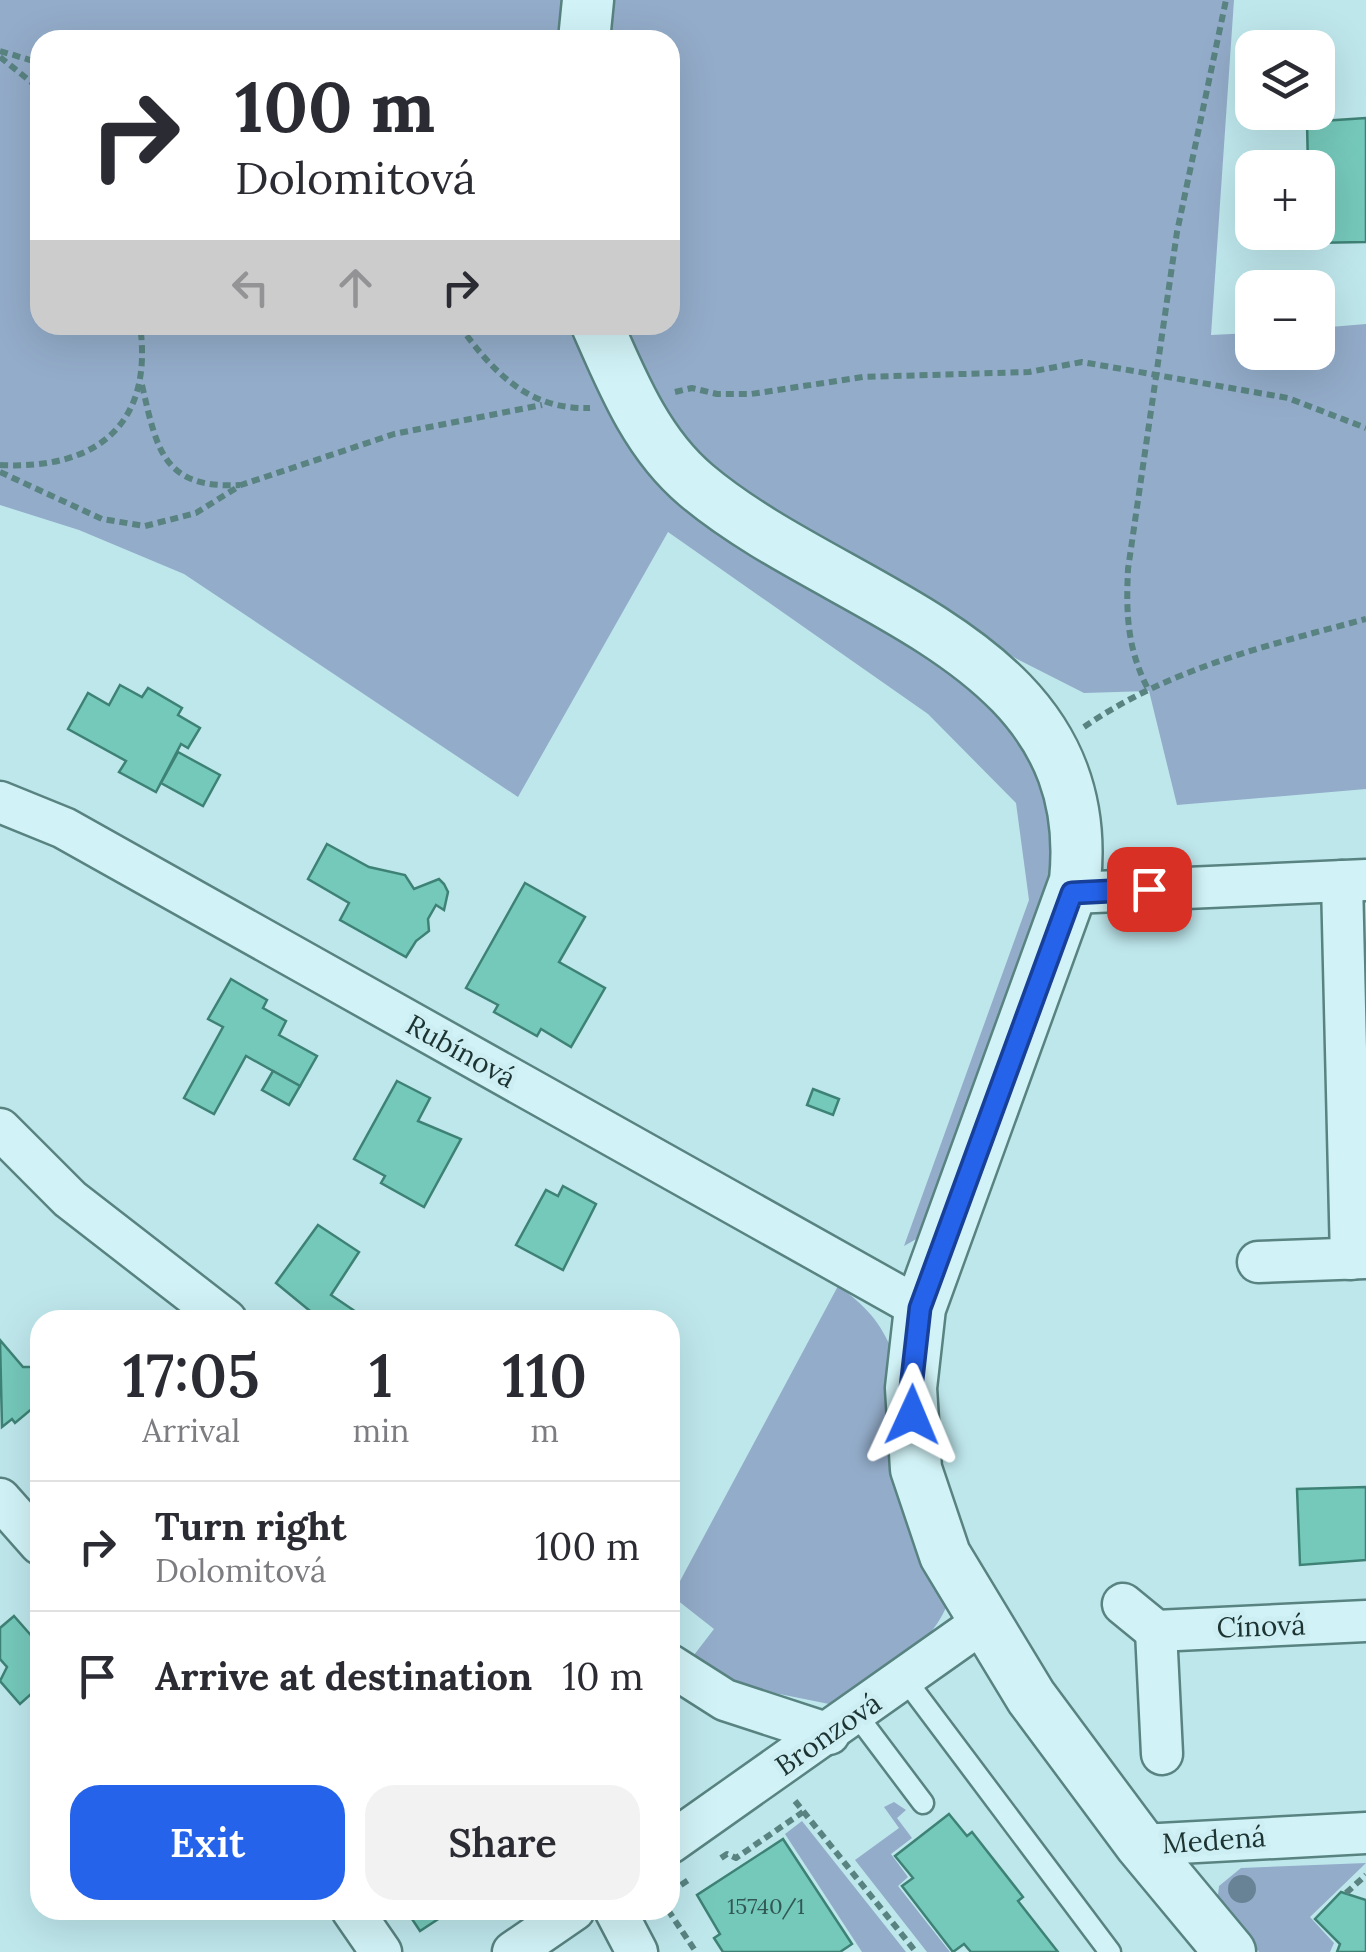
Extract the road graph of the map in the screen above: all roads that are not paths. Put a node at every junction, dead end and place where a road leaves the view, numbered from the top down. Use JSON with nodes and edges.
{"nodes":[{"id":1,"x":588,"y":0,"type":"edge"},
{"id":2,"x":585,"y":30,"type":"edge"},
{"id":3,"x":601,"y":335,"type":"edge"},
{"id":4,"x":0,"y":802,"type":"edge"},
{"id":5,"x":1354,"y":880,"type":"edge"},
{"id":6,"x":1072,"y":893,"type":"junction"},
{"id":7,"x":0,"y":1129,"type":"edge"},
{"id":8,"x":1358,"y":1258,"type":"edge"},
{"id":9,"x":1258,"y":1262,"type":"dead end"},
{"id":10,"x":920,"y":1308,"type":"junction"},
{"id":11,"x":213,"y":1310,"type":"edge"},
{"id":12,"x":0,"y":1499,"type":"edge"},
{"id":13,"x":30,"y":1533,"type":"edge"},
{"id":14,"x":1123,"y":1604,"type":"dead end"},
{"id":15,"x":983,"y":1622,"type":"junction"},
{"id":16,"x":1366,"y":1622,"type":"edge"},
{"id":17,"x":1156,"y":1630,"type":"junction"},
{"id":18,"x":680,"y":1672,"type":"edge"},
{"id":19,"x":905,"y":1679,"type":"junction"},
{"id":20,"x":843,"y":1724,"type":"junction"},
{"id":21,"x":1162,"y":1754,"type":"dead end"},
{"id":22,"x":923,"y":1802,"type":"dead end"},
{"id":23,"x":1366,"y":1833,"type":"edge"},
{"id":24,"x":680,"y":1836,"type":"edge"},
{"id":25,"x":1141,"y":1845,"type":"junction"},
{"id":26,"x":359,"y":1920,"type":"edge"},
{"id":27,"x":559,"y":1920,"type":"edge"},
{"id":28,"x":620,"y":1920,"type":"edge"},
{"id":29,"x":381,"y":1952,"type":"edge"},
{"id":30,"x":513,"y":1952,"type":"edge"},
{"id":31,"x":637,"y":1952,"type":"edge"},
{"id":32,"x":1110,"y":1952,"type":"edge"},
{"id":33,"x":1230,"y":1952,"type":"edge"}],
"edges":[{"from":1,"to":2,"type":"street"},
{"from":3,"to":6,"type":"street"},
{"from":4,"to":10,"type":"street","name":"Rubínová"},
{"from":5,"to":6,"type":"street"},
{"from":5,"to":8,"type":"street"},
{"from":6,"to":10,"type":"street"},
{"from":7,"to":11,"type":"street"},
{"from":8,"to":9,"type":"street"},
{"from":10,"to":15,"type":"street"},
{"from":12,"to":13,"type":"street"},
{"from":14,"to":17,"type":"street"},
{"from":15,"to":19,"type":"street","name":"Bronzová"},
{"from":15,"to":25,"type":"street"},
{"from":16,"to":17,"type":"street","name":"Cínová"},
{"from":17,"to":21,"type":"street"},
{"from":18,"to":20,"type":"street"},
{"from":19,"to":20,"type":"street","name":"Bronzová"},
{"from":19,"to":32,"type":"lane"},
{"from":20,"to":22,"type":"lane"},
{"from":20,"to":24,"type":"street","name":"Bronzová"},
{"from":23,"to":25,"type":"street","name":"Medená"},
{"from":25,"to":33,"type":"street","name":"Medená"},
{"from":26,"to":29,"type":"street"},
{"from":27,"to":30,"type":"street"},
{"from":28,"to":31,"type":"street"}]}
